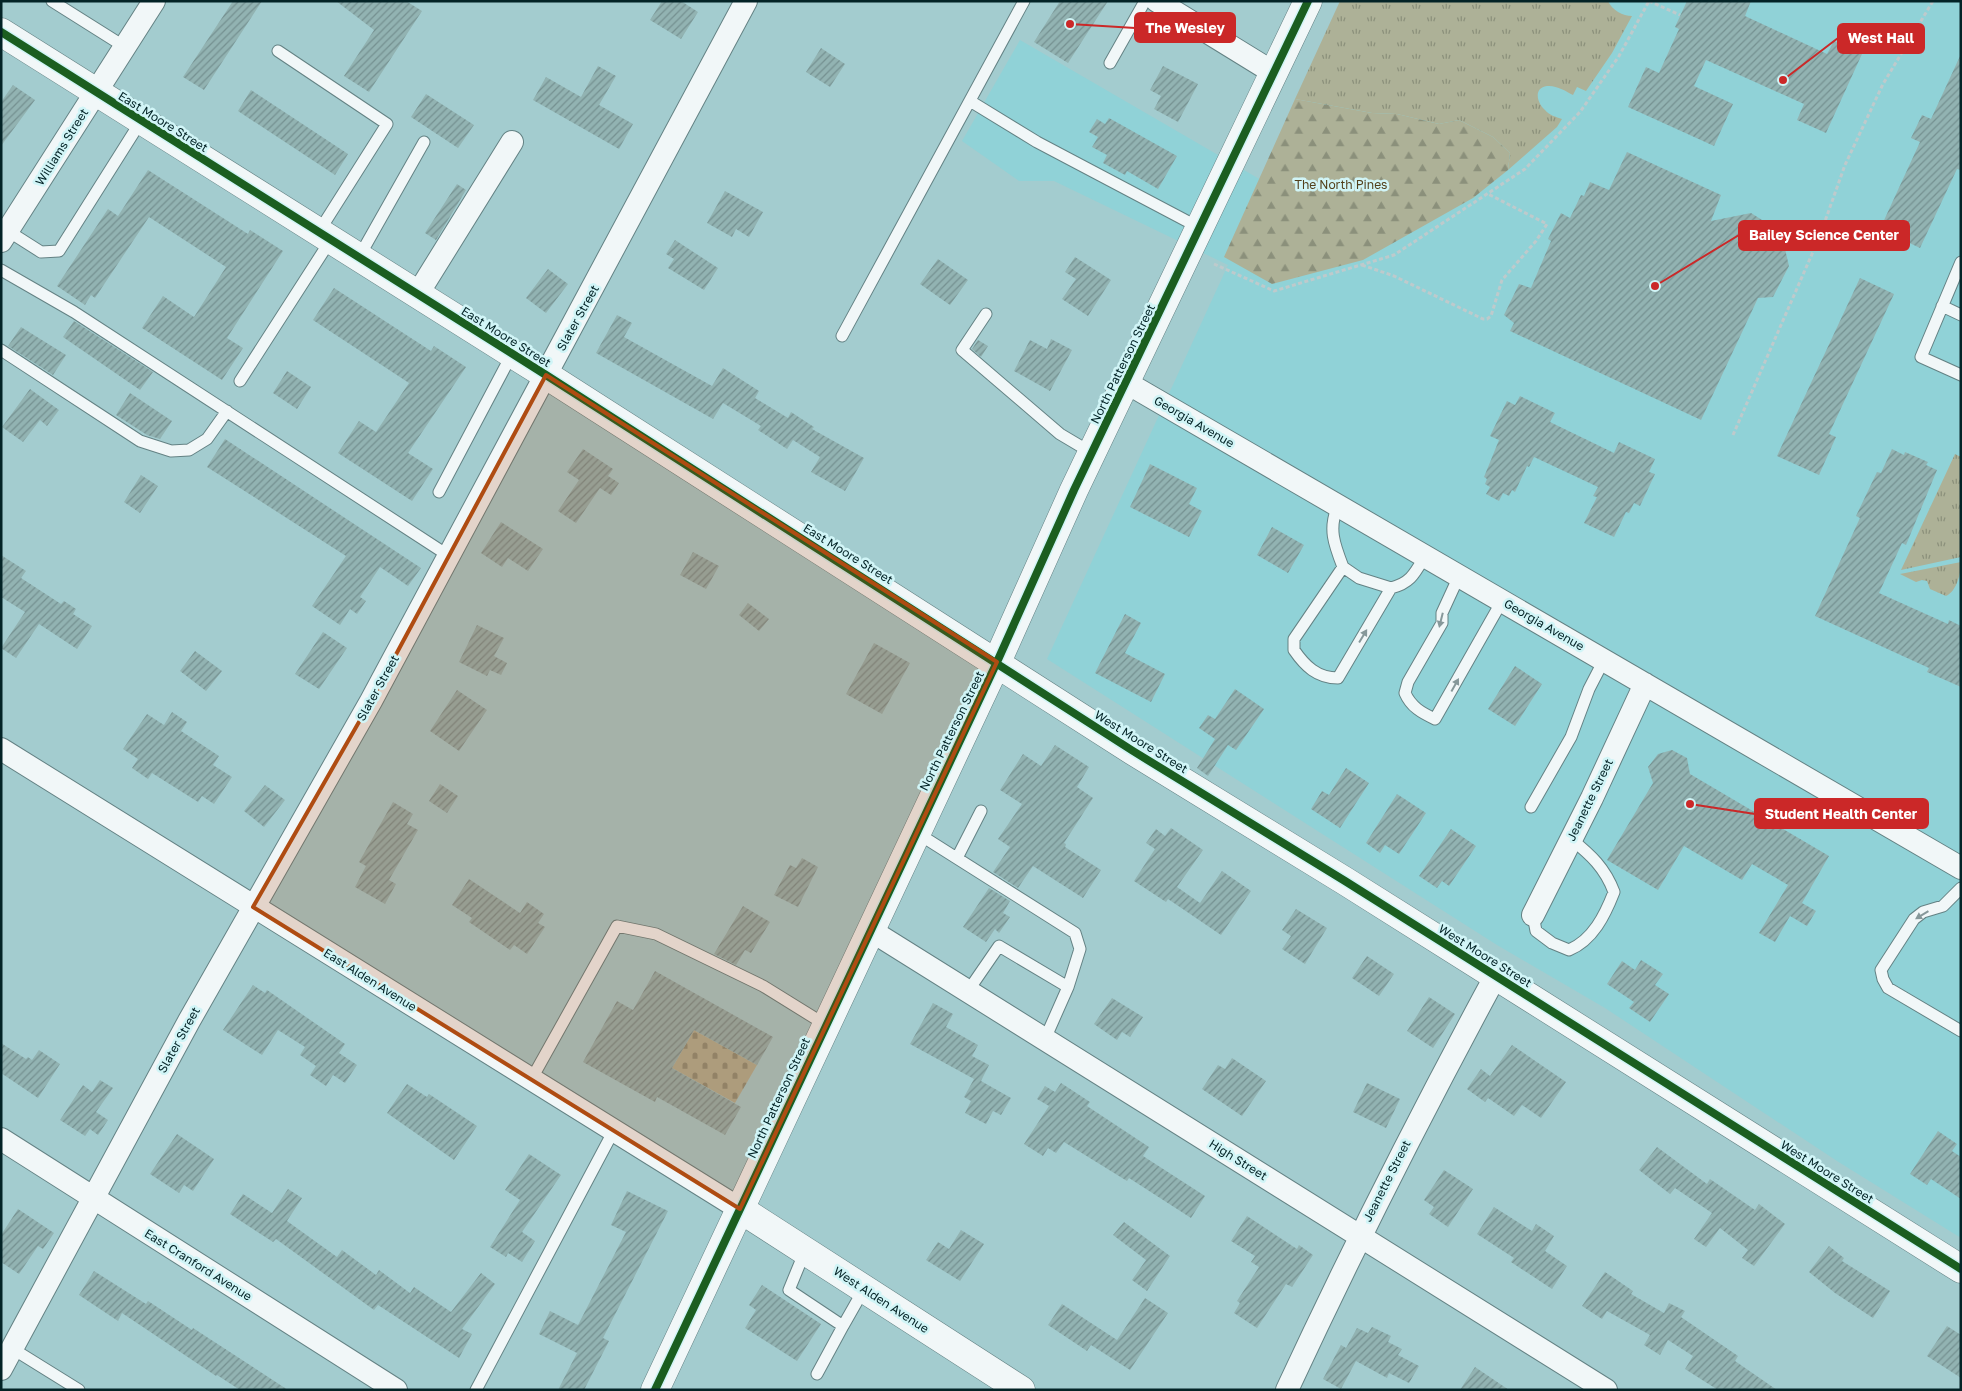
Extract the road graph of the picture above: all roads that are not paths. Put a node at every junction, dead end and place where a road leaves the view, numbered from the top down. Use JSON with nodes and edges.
{"nodes":[{"id":1,"x":52,"y":1,"type":"edge"},
{"id":2,"x":154,"y":1,"type":"edge"},
{"id":3,"x":746,"y":1,"type":"edge"},
{"id":4,"x":1024,"y":1,"type":"edge"},
{"id":5,"x":1145,"y":1,"type":"edge"},
{"id":6,"x":1157,"y":1,"type":"edge"},
{"id":7,"x":1308,"y":1,"type":"edge"},
{"id":8,"x":1,"y":32,"type":"edge"},
{"id":9,"x":125,"y":47,"type":"junction"},
{"id":10,"x":278,"y":51,"type":"dead end"},
{"id":11,"x":1110,"y":64,"type":"dead end"},
{"id":12,"x":1274,"y":73,"type":"junction"},
{"id":13,"x":96,"y":93,"type":"junction"},
{"id":14,"x":970,"y":101,"type":"junction"},
{"id":15,"x":141,"y":121,"type":"junction"},
{"id":16,"x":424,"y":142,"type":"dead end"},
{"id":17,"x":512,"y":142,"type":"dead end"},
{"id":18,"x":1200,"y":228,"type":"junction"},
{"id":19,"x":5,"y":236,"type":"edge"},
{"id":20,"x":324,"y":237,"type":"junction"},
{"id":21,"x":358,"y":259,"type":"junction"},
{"id":22,"x":1961,"y":262,"type":"edge"},
{"id":23,"x":1,"y":270,"type":"edge"},
{"id":24,"x":417,"y":296,"type":"junction"},
{"id":25,"x":1942,"y":306,"type":"junction"},
{"id":26,"x":986,"y":314,"type":"dead end"},
{"id":27,"x":1961,"y":315,"type":"edge"},
{"id":28,"x":842,"y":336,"type":"dead end"},
{"id":29,"x":1,"y":350,"type":"edge"},
{"id":30,"x":512,"y":354,"type":"junction"},
{"id":31,"x":546,"y":375,"type":"junction"},
{"id":32,"x":1961,"y":375,"type":"edge"},
{"id":33,"x":240,"y":381,"type":"dead end"},
{"id":34,"x":1127,"y":383,"type":"junction"},
{"id":35,"x":227,"y":411,"type":"junction"},
{"id":36,"x":1092,"y":453,"type":"junction"},
{"id":37,"x":440,"y":492,"type":"dead end"},
{"id":38,"x":1338,"y":506,"type":"junction"},
{"id":39,"x":449,"y":556,"type":"junction"},
{"id":40,"x":1425,"y":556,"type":"junction"},
{"id":41,"x":1343,"y":567,"type":"junction"},
{"id":42,"x":1459,"y":576,"type":"junction"},
{"id":43,"x":1391,"y":588,"type":"junction"},
{"id":44,"x":1502,"y":601,"type":"junction"},
{"id":45,"x":1604,"y":660,"type":"junction"},
{"id":46,"x":997,"y":662,"type":"junction"},
{"id":47,"x":1645,"y":684,"type":"junction"},
{"id":48,"x":1,"y":749,"type":"edge"},
{"id":49,"x":1531,"y":807,"type":"dead end"},
{"id":50,"x":980,"y":811,"type":"dead end"},
{"id":51,"x":916,"y":832,"type":"junction"},
{"id":52,"x":1571,"y":839,"type":"junction"},
{"id":53,"x":957,"y":858,"type":"junction"},
{"id":54,"x":1961,"y":868,"type":"edge"},
{"id":55,"x":1961,"y":888,"type":"edge"},
{"id":56,"x":253,"y":907,"type":"junction"},
{"id":57,"x":1533,"y":915,"type":"joint"},
{"id":58,"x":870,"y":930,"type":"junction"},
{"id":59,"x":1495,"y":977,"type":"junction"},
{"id":60,"x":1068,"y":988,"type":"junction"},
{"id":61,"x":968,"y":991,"type":"junction"},
{"id":62,"x":826,"y":1025,"type":"junction"},
{"id":63,"x":1961,"y":1031,"type":"edge"},
{"id":64,"x":1045,"y":1039,"type":"junction"},
{"id":65,"x":531,"y":1080,"type":"junction"},
{"id":66,"x":614,"y":1132,"type":"junction"},
{"id":67,"x":1,"y":1139,"type":"edge"},
{"id":68,"x":94,"y":1198,"type":"junction"},
{"id":69,"x":740,"y":1209,"type":"junction"},
{"id":70,"x":1359,"y":1237,"type":"junction"},
{"id":71,"x":806,"y":1251,"type":"junction"},
{"id":72,"x":1961,"y":1269,"type":"edge"},
{"id":73,"x":864,"y":1289,"type":"junction"},
{"id":74,"x":843,"y":1326,"type":"junction"},
{"id":75,"x":13,"y":1349,"type":"junction"},
{"id":76,"x":1,"y":1369,"type":"edge"},
{"id":77,"x":817,"y":1374,"type":"dead end"},
{"id":78,"x":79,"y":1390,"type":"edge"},
{"id":79,"x":396,"y":1390,"type":"edge"},
{"id":80,"x":476,"y":1390,"type":"edge"},
{"id":81,"x":655,"y":1390,"type":"edge"},
{"id":82,"x":1021,"y":1390,"type":"edge"},
{"id":83,"x":1287,"y":1390,"type":"edge"},
{"id":84,"x":1606,"y":1390,"type":"edge"}],
"edges":[{"from":1,"to":9,"type":"lane"},
{"from":2,"to":9,"type":"street","name":"Williams Street"},
{"from":3,"to":31,"type":"street","name":"Slater Street"},
{"from":4,"to":14,"type":"lane"},
{"from":5,"to":11,"type":"lane"},
{"from":6,"to":12,"type":"street"},
{"from":7,"to":12,"type":"street","name":"North Patterson Street"},
{"from":8,"to":13,"type":"street","name":"East Moore Street"},
{"from":9,"to":13,"type":"street","name":"Williams Street"},
{"from":10,"to":20,"type":"lane"},
{"from":12,"to":18,"type":"street","name":"North Patterson Street"},
{"from":13,"to":15,"type":"street","name":"East Moore Street"},
{"from":13,"to":19,"type":"street","name":"Williams Street"},
{"from":14,"to":18,"type":"lane"},
{"from":14,"to":28,"type":"lane"},
{"from":15,"to":19,"type":"lane"},
{"from":15,"to":20,"type":"street","name":"East Moore Street"},
{"from":16,"to":21,"type":"lane"},
{"from":17,"to":24,"type":"street"},
{"from":18,"to":34,"type":"street","name":"North Patterson Street"},
{"from":20,"to":21,"type":"street","name":"East Moore Street"},
{"from":20,"to":33,"type":"lane"},
{"from":21,"to":24,"type":"street","name":"East Moore Street"},
{"from":22,"to":25,"type":"lane"},
{"from":23,"to":35,"type":"lane"},
{"from":24,"to":30,"type":"street","name":"East Moore Street"},
{"from":25,"to":27,"type":"lane"},
{"from":25,"to":32,"type":"lane"},
{"from":26,"to":36,"type":"lane"},
{"from":29,"to":35,"type":"lane"},
{"from":30,"to":31,"type":"street","name":"East Moore Street"},
{"from":30,"to":37,"type":"lane"},
{"from":31,"to":39,"type":"street","name":"Slater Street"},
{"from":31,"to":46,"type":"street","name":"East Moore Street"},
{"from":34,"to":36,"type":"street","name":"North Patterson Street"},
{"from":34,"to":38,"type":"street","name":"Georgia Avenue"},
{"from":35,"to":39,"type":"lane"},
{"from":36,"to":46,"type":"street","name":"North Patterson Street"},
{"from":38,"to":40,"type":"street","name":"Georgia Avenue"},
{"from":38,"to":41,"type":"lane"},
{"from":39,"to":56,"type":"street","name":"Slater Street"},
{"from":40,"to":42,"type":"street","name":"Georgia Avenue"},
{"from":40,"to":43,"type":"lane"},
{"from":41,"to":43,"type":"lane"},
{"from":41,"to":43,"type":"lane","one_way":true},
{"from":42,"to":44,"type":"street","name":"Georgia Avenue"},
{"from":42,"to":44,"type":"lane","one_way":true},
{"from":44,"to":45,"type":"street","name":"Georgia Avenue"},
{"from":45,"to":47,"type":"street","name":"Georgia Avenue"},
{"from":45,"to":49,"type":"lane"},
{"from":46,"to":51,"type":"street","name":"North Patterson Street"},
{"from":46,"to":59,"type":"street","name":"West Moore Street"},
{"from":47,"to":52,"type":"street","name":"Jeanette Street"},
{"from":47,"to":54,"type":"street","name":"Georgia Avenue"},
{"from":48,"to":56,"type":"street","name":"East Alden Avenue"},
{"from":50,"to":53,"type":"lane"},
{"from":51,"to":53,"type":"lane"},
{"from":51,"to":58,"type":"street","name":"North Patterson Street"},
{"from":52,"to":57,"type":"street","name":"Jeanette Street"},
{"from":52,"to":57,"type":"lane"},
{"from":53,"to":60,"type":"lane"},
{"from":55,"to":63,"type":"lane","one_way":true},
{"from":56,"to":65,"type":"street","name":"East Alden Avenue"},
{"from":56,"to":68,"type":"street","name":"Slater Street"},
{"from":58,"to":61,"type":"street","name":"High Street"},
{"from":58,"to":62,"type":"street","name":"North Patterson Street"},
{"from":59,"to":70,"type":"street","name":"Jeanette Street"},
{"from":59,"to":72,"type":"street","name":"West Moore Street"},
{"from":60,"to":61,"type":"lane"},
{"from":60,"to":64,"type":"lane"},
{"from":61,"to":64,"type":"street","name":"High Street"},
{"from":62,"to":65,"type":"lane"},
{"from":62,"to":69,"type":"street","name":"North Patterson Street"},
{"from":64,"to":70,"type":"street","name":"High Street"},
{"from":65,"to":66,"type":"street","name":"East Alden Avenue"},
{"from":66,"to":69,"type":"street","name":"East Alden Avenue"},
{"from":66,"to":80,"type":"lane"},
{"from":67,"to":68,"type":"street","name":"East Cranford Avenue"},
{"from":68,"to":75,"type":"street","name":"Slater Street"},
{"from":68,"to":79,"type":"street","name":"East Cranford Avenue"},
{"from":69,"to":71,"type":"street","name":"West Alden Avenue"},
{"from":69,"to":81,"type":"street","name":"North Patterson Street"},
{"from":70,"to":83,"type":"street","name":"Jeanette Street"},
{"from":70,"to":84,"type":"street","name":"High Street"},
{"from":71,"to":73,"type":"street","name":"West Alden Avenue"},
{"from":71,"to":74,"type":"lane"},
{"from":73,"to":74,"type":"lane"},
{"from":73,"to":82,"type":"street","name":"West Alden Avenue"},
{"from":74,"to":77,"type":"lane"},
{"from":75,"to":76,"type":"street","name":"Slater Street"},
{"from":75,"to":78,"type":"lane"}]}
